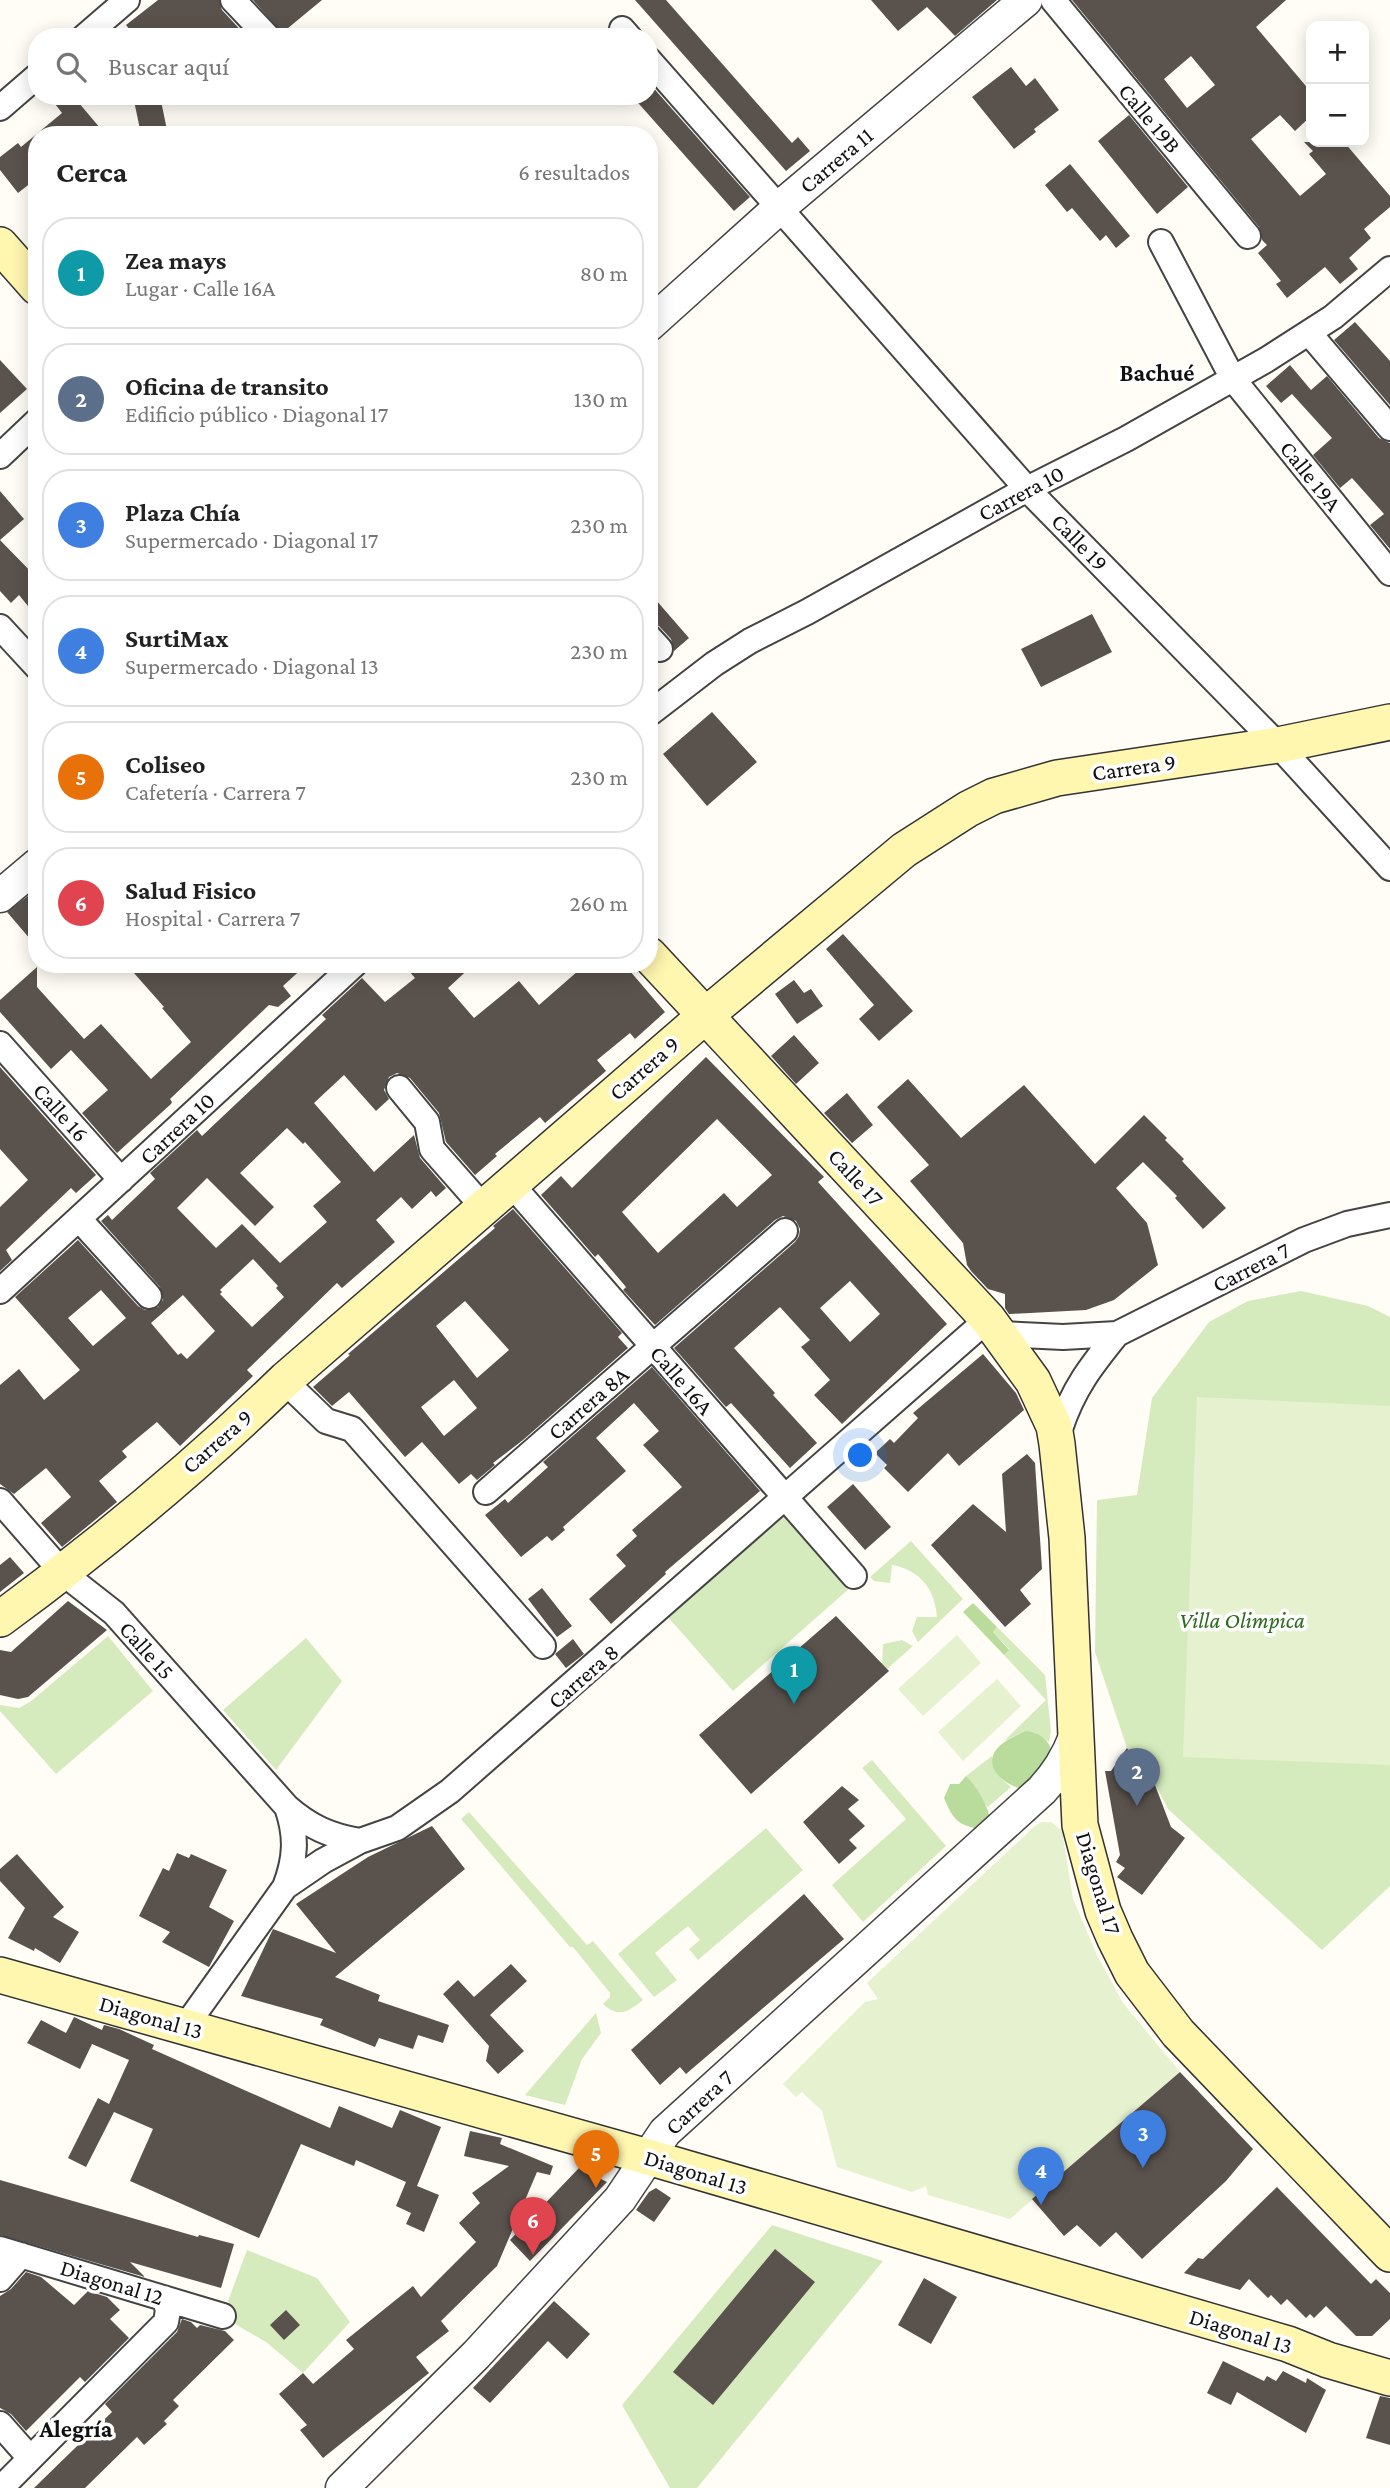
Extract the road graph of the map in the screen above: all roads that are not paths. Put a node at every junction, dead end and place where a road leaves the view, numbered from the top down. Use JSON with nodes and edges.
{"nodes":[{"id":1,"x":127,"y":0,"type":"edge"},
{"id":2,"x":233,"y":0,"type":"edge"},
{"id":3,"x":1026,"y":0,"type":"edge"},
{"id":4,"x":1053,"y":0,"type":"edge"},
{"id":5,"x":94,"y":28,"type":"edge"},
{"id":6,"x":259,"y":28,"type":"edge"},
{"id":7,"x":658,"y":70,"type":"edge"},
{"id":8,"x":28,"y":84,"type":"edge"},
{"id":9,"x":0,"y":108,"type":"edge"},
{"id":10,"x":780,"y":207,"type":"junction"},
{"id":11,"x":1248,"y":236,"type":"dead end"},
{"id":12,"x":1161,"y":242,"type":"dead end"},
{"id":13,"x":0,"y":245,"type":"edge"},
{"id":14,"x":1390,"y":269,"type":"edge"},
{"id":15,"x":28,"y":277,"type":"edge"},
{"id":16,"x":658,"y":317,"type":"edge"},
{"id":17,"x":1309,"y":333,"type":"junction"},
{"id":18,"x":1233,"y":379,"type":"junction"},
{"id":19,"x":1390,"y":428,"type":"edge"},
{"id":20,"x":28,"y":430,"type":"edge"},
{"id":21,"x":0,"y":456,"type":"edge"},
{"id":22,"x":1027,"y":489,"type":"junction"},
{"id":23,"x":1390,"y":573,"type":"edge"},
{"id":24,"x":0,"y":627,"type":"edge"},
{"id":25,"x":28,"y":657,"type":"edge"},
{"id":26,"x":658,"y":706,"type":"edge"},
{"id":27,"x":1390,"y":722,"type":"edge"},
{"id":28,"x":1278,"y":746,"type":"junction"},
{"id":29,"x":1390,"y":867,"type":"edge"},
{"id":30,"x":28,"y":873,"type":"edge"},
{"id":31,"x":0,"y":896,"type":"edge"},
{"id":32,"x":658,"y":965,"type":"edge"},
{"id":33,"x":345,"y":973,"type":"edge"},
{"id":34,"x":706,"y":1015,"type":"junction"},
{"id":35,"x":0,"y":1044,"type":"edge"},
{"id":36,"x":399,"y":1088,"type":"dead end"},
{"id":37,"x":121,"y":1180,"type":"junction"},
{"id":38,"x":511,"y":1184,"type":"junction"},
{"id":39,"x":484,"y":1208,"type":"junction"},
{"id":40,"x":1390,"y":1215,"type":"edge"},
{"id":41,"x":79,"y":1219,"type":"junction"},
{"id":42,"x":785,"y":1231,"type":"dead end"},
{"id":43,"x":0,"y":1291,"type":"edge"},
{"id":44,"x":149,"y":1296,"type":"dead end"},
{"id":45,"x":994,"y":1327,"type":"junction"},
{"id":46,"x":1117,"y":1334,"type":"junction"},
{"id":47,"x":653,"y":1347,"type":"junction"},
{"id":48,"x":286,"y":1379,"type":"junction"},
{"id":49,"x":1054,"y":1420,"type":"junction"},
{"id":50,"x":486,"y":1492,"type":"dead end"},
{"id":51,"x":786,"y":1498,"type":"junction"},
{"id":52,"x":0,"y":1501,"type":"edge"},
{"id":53,"x":63,"y":1573,"type":"junction"},
{"id":54,"x":853,"y":1576,"type":"dead end"},
{"id":55,"x":0,"y":1619,"type":"edge"},
{"id":56,"x":543,"y":1646,"type":"dead end"},
{"id":57,"x":1075,"y":1737,"type":"junction"},
{"id":58,"x":288,"y":1807,"type":"junction"},
{"id":59,"x":1080,"y":1825,"type":"junction"},
{"id":60,"x":360,"y":1841,"type":"junction"},
{"id":61,"x":285,"y":1887,"type":"junction"},
{"id":62,"x":0,"y":1975,"type":"edge"},
{"id":63,"x":186,"y":2027,"type":"junction"},
{"id":64,"x":648,"y":2157,"type":"junction"},
{"id":65,"x":692,"y":2171,"type":"junction"},
{"id":66,"x":10,"y":2252,"type":"edge"},
{"id":67,"x":1390,"y":2254,"type":"edge"},
{"id":68,"x":0,"y":2279,"type":"edge"},
{"id":69,"x":164,"y":2298,"type":"junction"},
{"id":70,"x":223,"y":2316,"type":"dead end"},
{"id":71,"x":1328,"y":2360,"type":"junction"},
{"id":72,"x":1390,"y":2363,"type":"edge"},
{"id":73,"x":1390,"y":2378,"type":"edge"},
{"id":74,"x":0,"y":2424,"type":"edge"},
{"id":75,"x":30,"y":2458,"type":"junction"},
{"id":76,"x":2,"y":2487,"type":"edge"},
{"id":77,"x":342,"y":2488,"type":"edge"}],
"edges":[{"from":1,"to":5,"type":"street"},
{"from":2,"to":6,"type":"street"},
{"from":3,"to":10,"type":"street","name":"Carrera 11"},
{"from":4,"to":11,"type":"street","name":"Calle 19B"},
{"from":7,"to":10,"type":"street","name":"Calle 19"},
{"from":8,"to":9,"type":"street"},
{"from":10,"to":16,"type":"street","name":"Carrera 11"},
{"from":10,"to":22,"type":"street","name":"Calle 19"},
{"from":12,"to":18,"type":"street","name":"Calle 19A"},
{"from":13,"to":15,"type":"main road"},
{"from":14,"to":17,"type":"street","name":"Carrera 10"},
{"from":17,"to":18,"type":"street","name":"Carrera 10"},
{"from":17,"to":19,"type":"street"},
{"from":18,"to":22,"type":"street","name":"Carrera 10"},
{"from":18,"to":23,"type":"street","name":"Calle 19A"},
{"from":20,"to":21,"type":"street"},
{"from":22,"to":26,"type":"street","name":"Carrera 10"},
{"from":22,"to":28,"type":"street","name":"Calle 19"},
{"from":24,"to":25,"type":"street"},
{"from":27,"to":28,"type":"main road","name":"Carrera 9"},
{"from":28,"to":29,"type":"street","name":"Calle 19"},
{"from":28,"to":34,"type":"main road","name":"Carrera 9"},
{"from":30,"to":31,"type":"street"},
{"from":32,"to":34,"type":"main road","name":"Calle 17"},
{"from":33,"to":37,"type":"street","name":"Carrera 10"},
{"from":34,"to":38,"type":"main road","name":"Carrera 9"},
{"from":34,"to":45,"type":"main road","name":"Calle 17"},
{"from":35,"to":37,"type":"street","name":"Calle 16"},
{"from":36,"to":39,"type":"street"},
{"from":37,"to":41,"type":"street","name":"Carrera 10"},
{"from":38,"to":39,"type":"main road","name":"Carrera 9"},
{"from":38,"to":47,"type":"street","name":"Calle 16A"},
{"from":39,"to":48,"type":"main road","name":"Carrera 9"},
{"from":40,"to":46,"type":"street","name":"Carrera 7"},
{"from":41,"to":43,"type":"street","name":"Carrera 10"},
{"from":41,"to":44,"type":"street"},
{"from":42,"to":47,"type":"street","name":"Carrera 8A"},
{"from":45,"to":46,"type":"street","name":"Carrera 7"},
{"from":45,"to":49,"type":"main road","name":"Calle 17"},
{"from":45,"to":51,"type":"street","name":"Carrera 8"},
{"from":46,"to":49,"type":"street","name":"Carrera 7"},
{"from":47,"to":50,"type":"street","name":"Carrera 8A"},
{"from":47,"to":51,"type":"street","name":"Calle 16A"},
{"from":48,"to":53,"type":"main road","name":"Carrera 9"},
{"from":48,"to":56,"type":"street"},
{"from":49,"to":57,"type":"main road","name":"Diagonal 17"},
{"from":51,"to":54,"type":"street","name":"Calle 16A"},
{"from":51,"to":60,"type":"street","name":"Carrera 8"},
{"from":52,"to":53,"type":"street","name":"Calle 15"},
{"from":53,"to":55,"type":"main road","name":"Carrera 9"},
{"from":53,"to":58,"type":"street","name":"Calle 15"},
{"from":57,"to":59,"type":"main road","name":"Diagonal 17"},
{"from":57,"to":64,"type":"street","name":"Carrera 7"},
{"from":58,"to":60,"type":"street","name":"Calle 15"},
{"from":58,"to":61,"type":"street","name":"Calle 15"},
{"from":59,"to":65,"type":"street","name":"Carrera 7"},
{"from":59,"to":67,"type":"main road","name":"Diagonal 17"},
{"from":60,"to":61,"type":"street","name":"Carrera 8"},
{"from":61,"to":63,"type":"street","name":"Carrera 8"},
{"from":62,"to":63,"type":"main road","name":"Diagonal 13"},
{"from":63,"to":64,"type":"main road","name":"Diagonal 13"},
{"from":64,"to":65,"type":"main road","name":"Diagonal 13"},
{"from":64,"to":77,"type":"street","name":"Carrera 7"},
{"from":65,"to":71,"type":"main road","name":"Diagonal 13"},
{"from":66,"to":68,"type":"street"},
{"from":66,"to":69,"type":"street","name":"Diagonal 12"},
{"from":69,"to":70,"type":"street","name":"Diagonal 12"},
{"from":69,"to":75,"type":"street"},
{"from":71,"to":72,"type":"main road"},
{"from":71,"to":73,"type":"main road","name":"Diagonal 13"},
{"from":74,"to":75,"type":"street"},
{"from":75,"to":76,"type":"street"}]}
